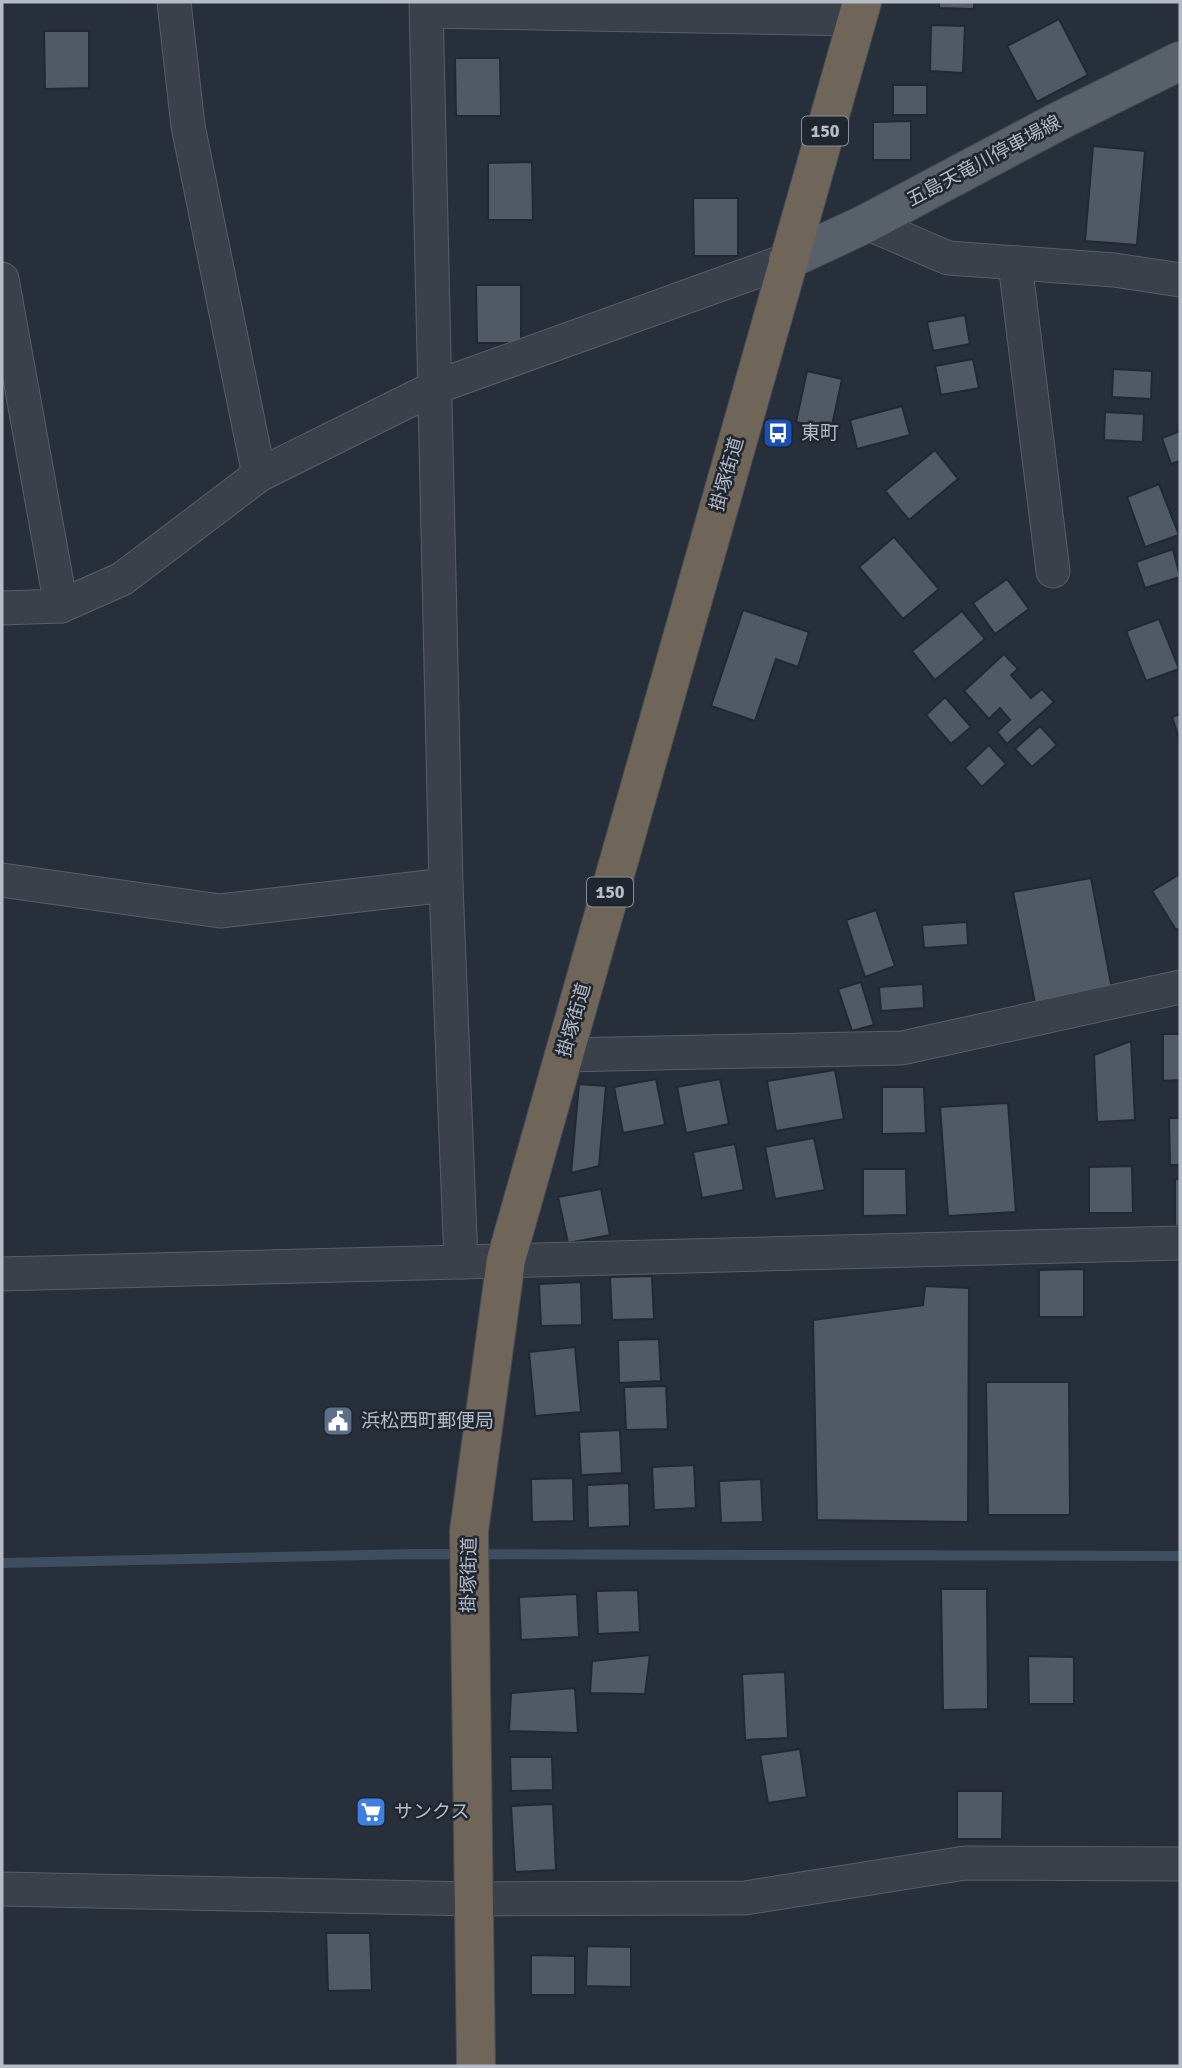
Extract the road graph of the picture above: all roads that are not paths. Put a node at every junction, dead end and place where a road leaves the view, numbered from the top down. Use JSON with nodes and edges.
{"nodes":[{"id":1,"x":173,"y":2,"type":"edge"},
{"id":2,"x":427,"y":6,"type":"edge"},
{"id":3,"x":860,"y":10,"type":"edge"},
{"id":4,"x":1180,"y":61,"type":"edge"},
{"id":5,"x":867,"y":223,"type":"junction"},
{"id":6,"x":788,"y":260,"type":"junction"},
{"id":7,"x":1015,"y":263,"type":"junction"},
{"id":8,"x":2,"y":279,"type":"edge"},
{"id":9,"x":1180,"y":280,"type":"edge"},
{"id":10,"x":436,"y":387,"type":"junction"},
{"id":11,"x":259,"y":475,"type":"junction"},
{"id":12,"x":1053,"y":571,"type":"dead end"},
{"id":13,"x":61,"y":606,"type":"junction"},
{"id":14,"x":2,"y":608,"type":"edge"},
{"id":15,"x":2,"y":880,"type":"edge"},
{"id":16,"x":446,"y":885,"type":"junction"},
{"id":17,"x":1180,"y":987,"type":"edge"},
{"id":18,"x":564,"y":1055,"type":"junction"},
{"id":19,"x":1180,"y":1243,"type":"edge"},
{"id":20,"x":506,"y":1260,"type":"junction"},
{"id":21,"x":461,"y":1262,"type":"junction"},
{"id":22,"x":2,"y":1273,"type":"edge"},
{"id":23,"x":1180,"y":1864,"type":"edge"},
{"id":24,"x":2,"y":1889,"type":"edge"},
{"id":25,"x":472,"y":1899,"type":"junction"},
{"id":26,"x":476,"y":2066,"type":"edge"}],
"edges":[{"from":1,"to":11,"type":"street"},
{"from":2,"to":3,"type":"street"},
{"from":2,"to":10,"type":"street"},
{"from":3,"to":6,"type":"highway","name":"掛塚街道","number":"150"},
{"from":4,"to":5,"type":"main road","name":"五島天竜川停車場線"},
{"from":5,"to":6,"type":"main road","name":"五島天竜川停車場線"},
{"from":5,"to":7,"type":"street"},
{"from":6,"to":10,"type":"street"},
{"from":6,"to":18,"type":"highway","name":"掛塚街道","number":"150"},
{"from":7,"to":9,"type":"street"},
{"from":7,"to":12,"type":"street"},
{"from":8,"to":13,"type":"street"},
{"from":10,"to":11,"type":"street"},
{"from":10,"to":16,"type":"street"},
{"from":11,"to":13,"type":"street"},
{"from":13,"to":14,"type":"street"},
{"from":15,"to":16,"type":"street"},
{"from":16,"to":21,"type":"street"},
{"from":17,"to":18,"type":"street"},
{"from":18,"to":20,"type":"highway","name":"掛塚街道","number":"150"},
{"from":19,"to":20,"type":"street"},
{"from":20,"to":21,"type":"street"},
{"from":20,"to":25,"type":"highway","name":"掛塚街道","number":"150"},
{"from":21,"to":22,"type":"street"},
{"from":23,"to":25,"type":"street"},
{"from":24,"to":25,"type":"street"},
{"from":25,"to":26,"type":"highway","name":"掛塚街道","number":"150"}]}
